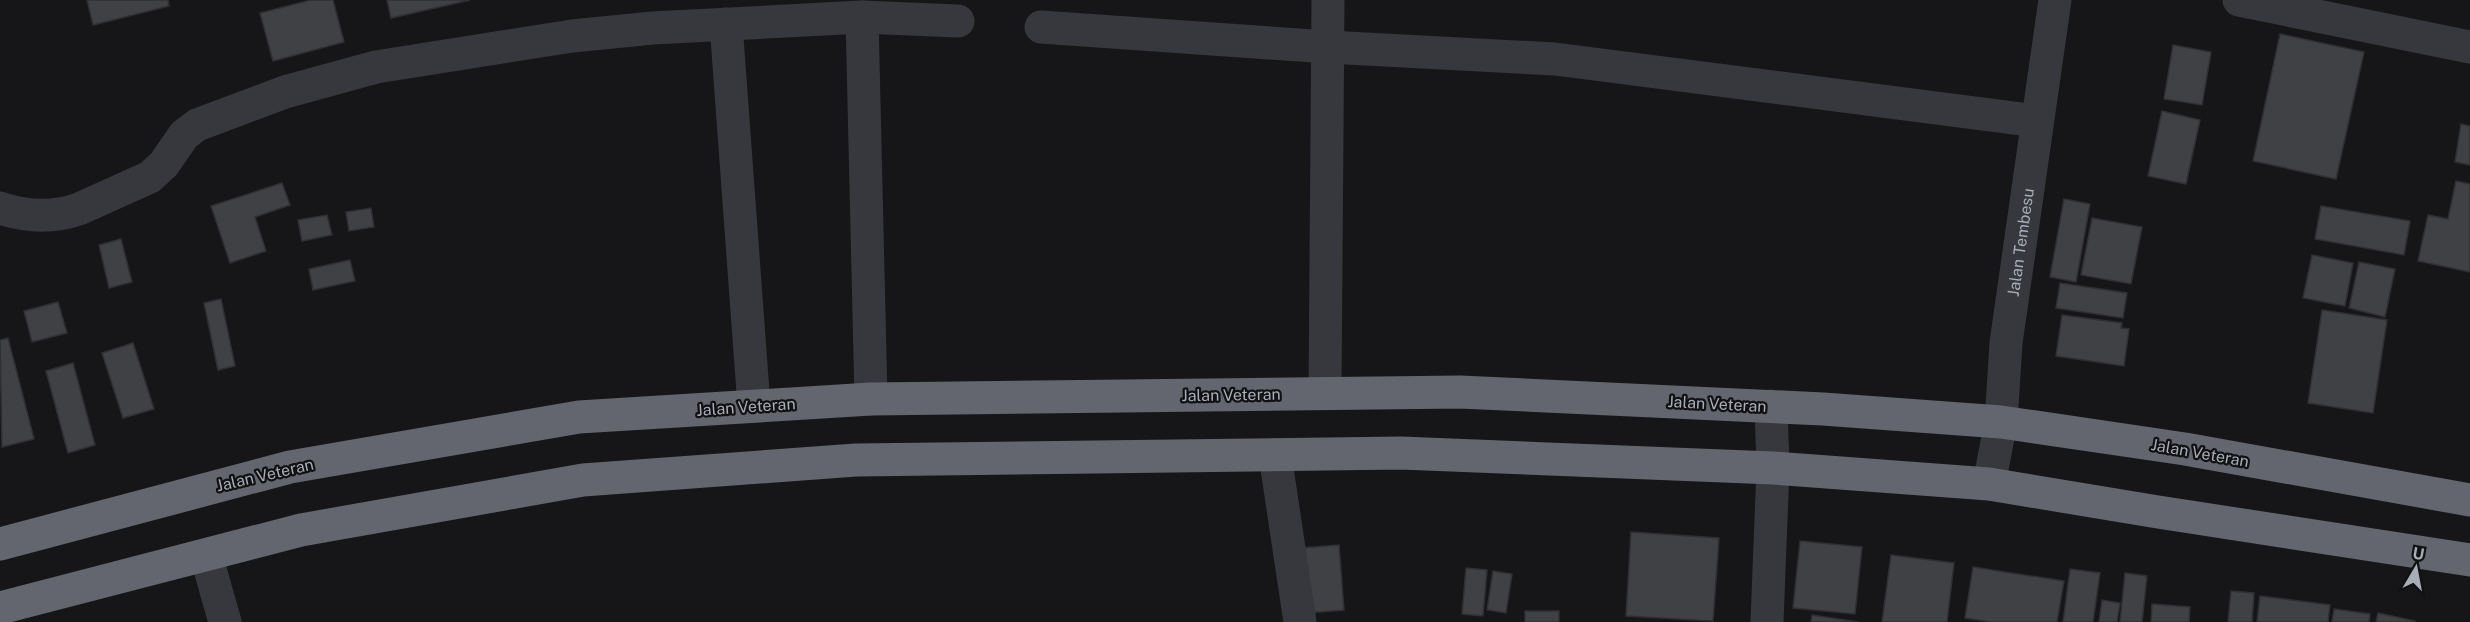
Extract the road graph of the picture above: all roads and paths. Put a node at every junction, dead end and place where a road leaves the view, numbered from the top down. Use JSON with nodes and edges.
{"nodes":[{"id":1,"x":1328,"y":0,"type":"edge"},
{"id":2,"x":2055,"y":0,"type":"edge"},
{"id":3,"x":2239,"y":0,"type":"edge"},
{"id":4,"x":862,"y":17,"type":"junction"},
{"id":5,"x":958,"y":21,"type":"dead end"},
{"id":6,"x":726,"y":24,"type":"junction"},
{"id":7,"x":1041,"y":27,"type":"dead end"},
{"id":8,"x":1328,"y":47,"type":"junction"},
{"id":9,"x":2470,"y":47,"type":"edge"},
{"id":10,"x":2037,"y":121,"type":"junction"},
{"id":11,"x":0,"y":208,"type":"edge"},
{"id":12,"x":1325,"y":393,"type":"junction"},
{"id":13,"x":871,"y":399,"type":"junction"},
{"id":14,"x":754,"y":406,"type":"junction"},
{"id":15,"x":1771,"y":406,"type":"junction"},
{"id":16,"x":2001,"y":422,"type":"junction"},
{"id":17,"x":1275,"y":455,"type":"junction"},
{"id":18,"x":1773,"y":468,"type":"junction"},
{"id":19,"x":1989,"y":484,"type":"junction"},
{"id":20,"x":2470,"y":500,"type":"edge"},
{"id":21,"x":0,"y":544,"type":"edge"},
{"id":22,"x":206,"y":555,"type":"junction"},
{"id":23,"x":2470,"y":560,"type":"edge"},
{"id":24,"x":0,"y":608,"type":"edge"},
{"id":25,"x":225,"y":622,"type":"edge"},
{"id":26,"x":1300,"y":622,"type":"edge"},
{"id":27,"x":1767,"y":622,"type":"edge"}],
"edges":[{"from":1,"to":8,"type":"street"},
{"from":2,"to":10,"type":"street","name":"Jalan Tembesu"},
{"from":3,"to":9,"type":"street"},
{"from":4,"to":5,"type":"street"},
{"from":4,"to":6,"type":"street"},
{"from":4,"to":13,"type":"street"},
{"from":6,"to":11,"type":"street"},
{"from":6,"to":14,"type":"street"},
{"from":7,"to":8,"type":"street"},
{"from":8,"to":10,"type":"street"},
{"from":8,"to":12,"type":"street"},
{"from":10,"to":16,"type":"street","name":"Jalan Tembesu"},
{"from":12,"to":13,"type":"highway","name":"Jalan Veteran"},
{"from":12,"to":15,"type":"highway","name":"Jalan Veteran"},
{"from":13,"to":14,"type":"highway","name":"Jalan Veteran"},
{"from":14,"to":21,"type":"highway","name":"Jalan Veteran"},
{"from":15,"to":16,"type":"highway","name":"Jalan Veteran"},
{"from":15,"to":18,"type":"street"},
{"from":16,"to":19,"type":"street","name":"Jalan Tembesu"},
{"from":16,"to":20,"type":"highway","name":"Jalan Veteran"},
{"from":17,"to":18,"type":"highway"},
{"from":17,"to":22,"type":"highway"},
{"from":17,"to":26,"type":"street"},
{"from":18,"to":19,"type":"highway"},
{"from":18,"to":27,"type":"street"},
{"from":19,"to":23,"type":"highway"},
{"from":22,"to":24,"type":"highway"},
{"from":22,"to":25,"type":"street"}]}
